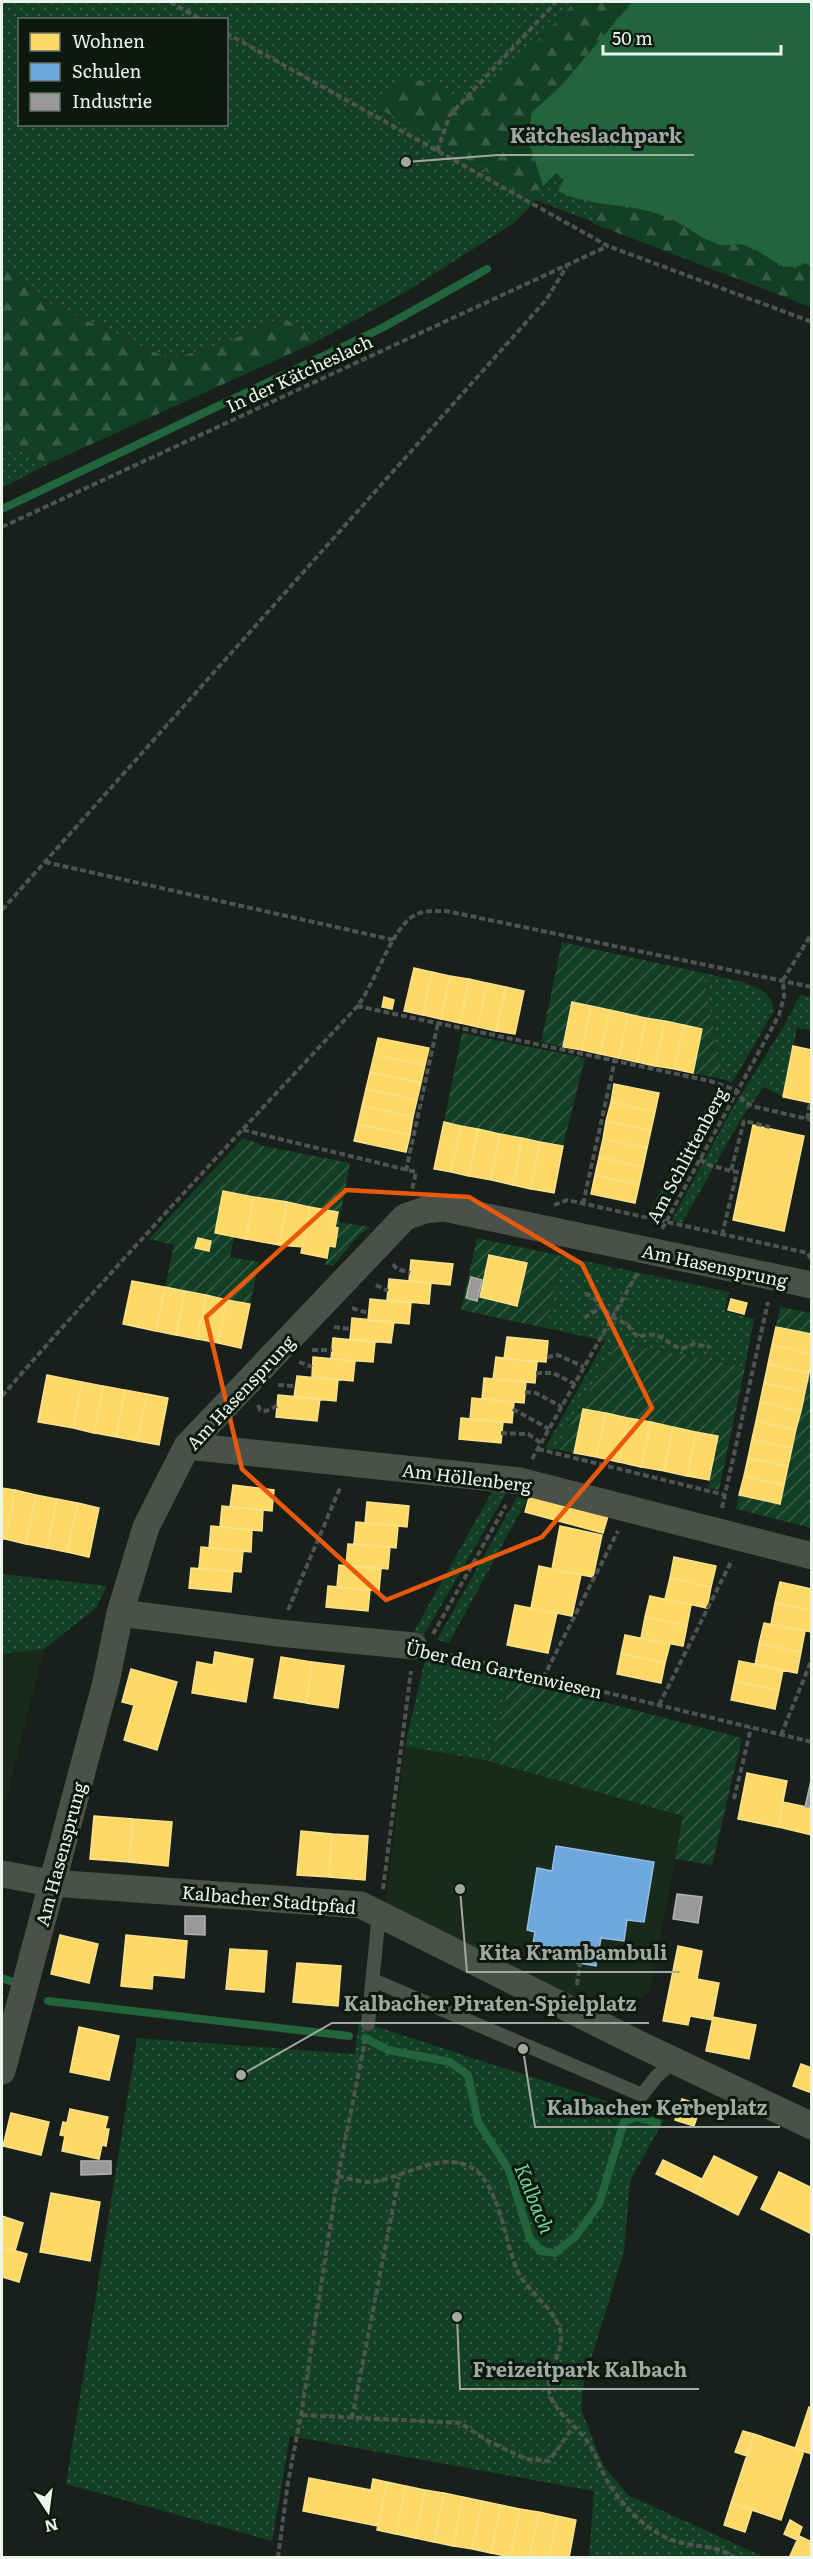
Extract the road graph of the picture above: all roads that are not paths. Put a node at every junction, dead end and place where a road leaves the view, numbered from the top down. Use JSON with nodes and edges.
{"nodes":[{"id":1,"x":812,"y":1285,"type":"edge"},
{"id":2,"x":187,"y":1446,"type":"junction"},
{"id":3,"x":812,"y":1556,"type":"edge"},
{"id":4,"x":120,"y":1613,"type":"junction"},
{"id":5,"x":414,"y":1646,"type":"road end"},
{"id":6,"x":2,"y":1874,"type":"edge"},
{"id":7,"x":51,"y":1883,"type":"junction"},
{"id":8,"x":380,"y":1914,"type":"junction"},
{"id":9,"x":373,"y":1980,"type":"junction"},
{"id":10,"x":368,"y":2024,"type":"dead end"},
{"id":11,"x":674,"y":2061,"type":"junction"},
{"id":12,"x":2,"y":2071,"type":"edge"},
{"id":13,"x":812,"y":2126,"type":"edge"}],
"edges":[{"from":1,"to":2,"type":"street","name":"Am Hasensprung"},
{"from":2,"to":3,"type":"street","name":"Am Höllenberg"},
{"from":2,"to":4,"type":"street","name":"Am Hasensprung"},
{"from":4,"to":5,"type":"street","name":"Über den Gartenwiesen"},
{"from":4,"to":7,"type":"street","name":"Am Hasensprung"},
{"from":6,"to":7,"type":"street","name":"Kalbacher Stadtpfad"},
{"from":7,"to":8,"type":"street","name":"Kalbacher Stadtpfad"},
{"from":7,"to":12,"type":"street","name":"Am Hasensprung"},
{"from":8,"to":9,"type":"lane"},
{"from":8,"to":11,"type":"street","name":"Kalbacher Stadtpfad"},
{"from":9,"to":10,"type":"lane"},
{"from":9,"to":11,"type":"lane"},
{"from":11,"to":13,"type":"street","name":"Kalbacher Stadtpfad"}]}
